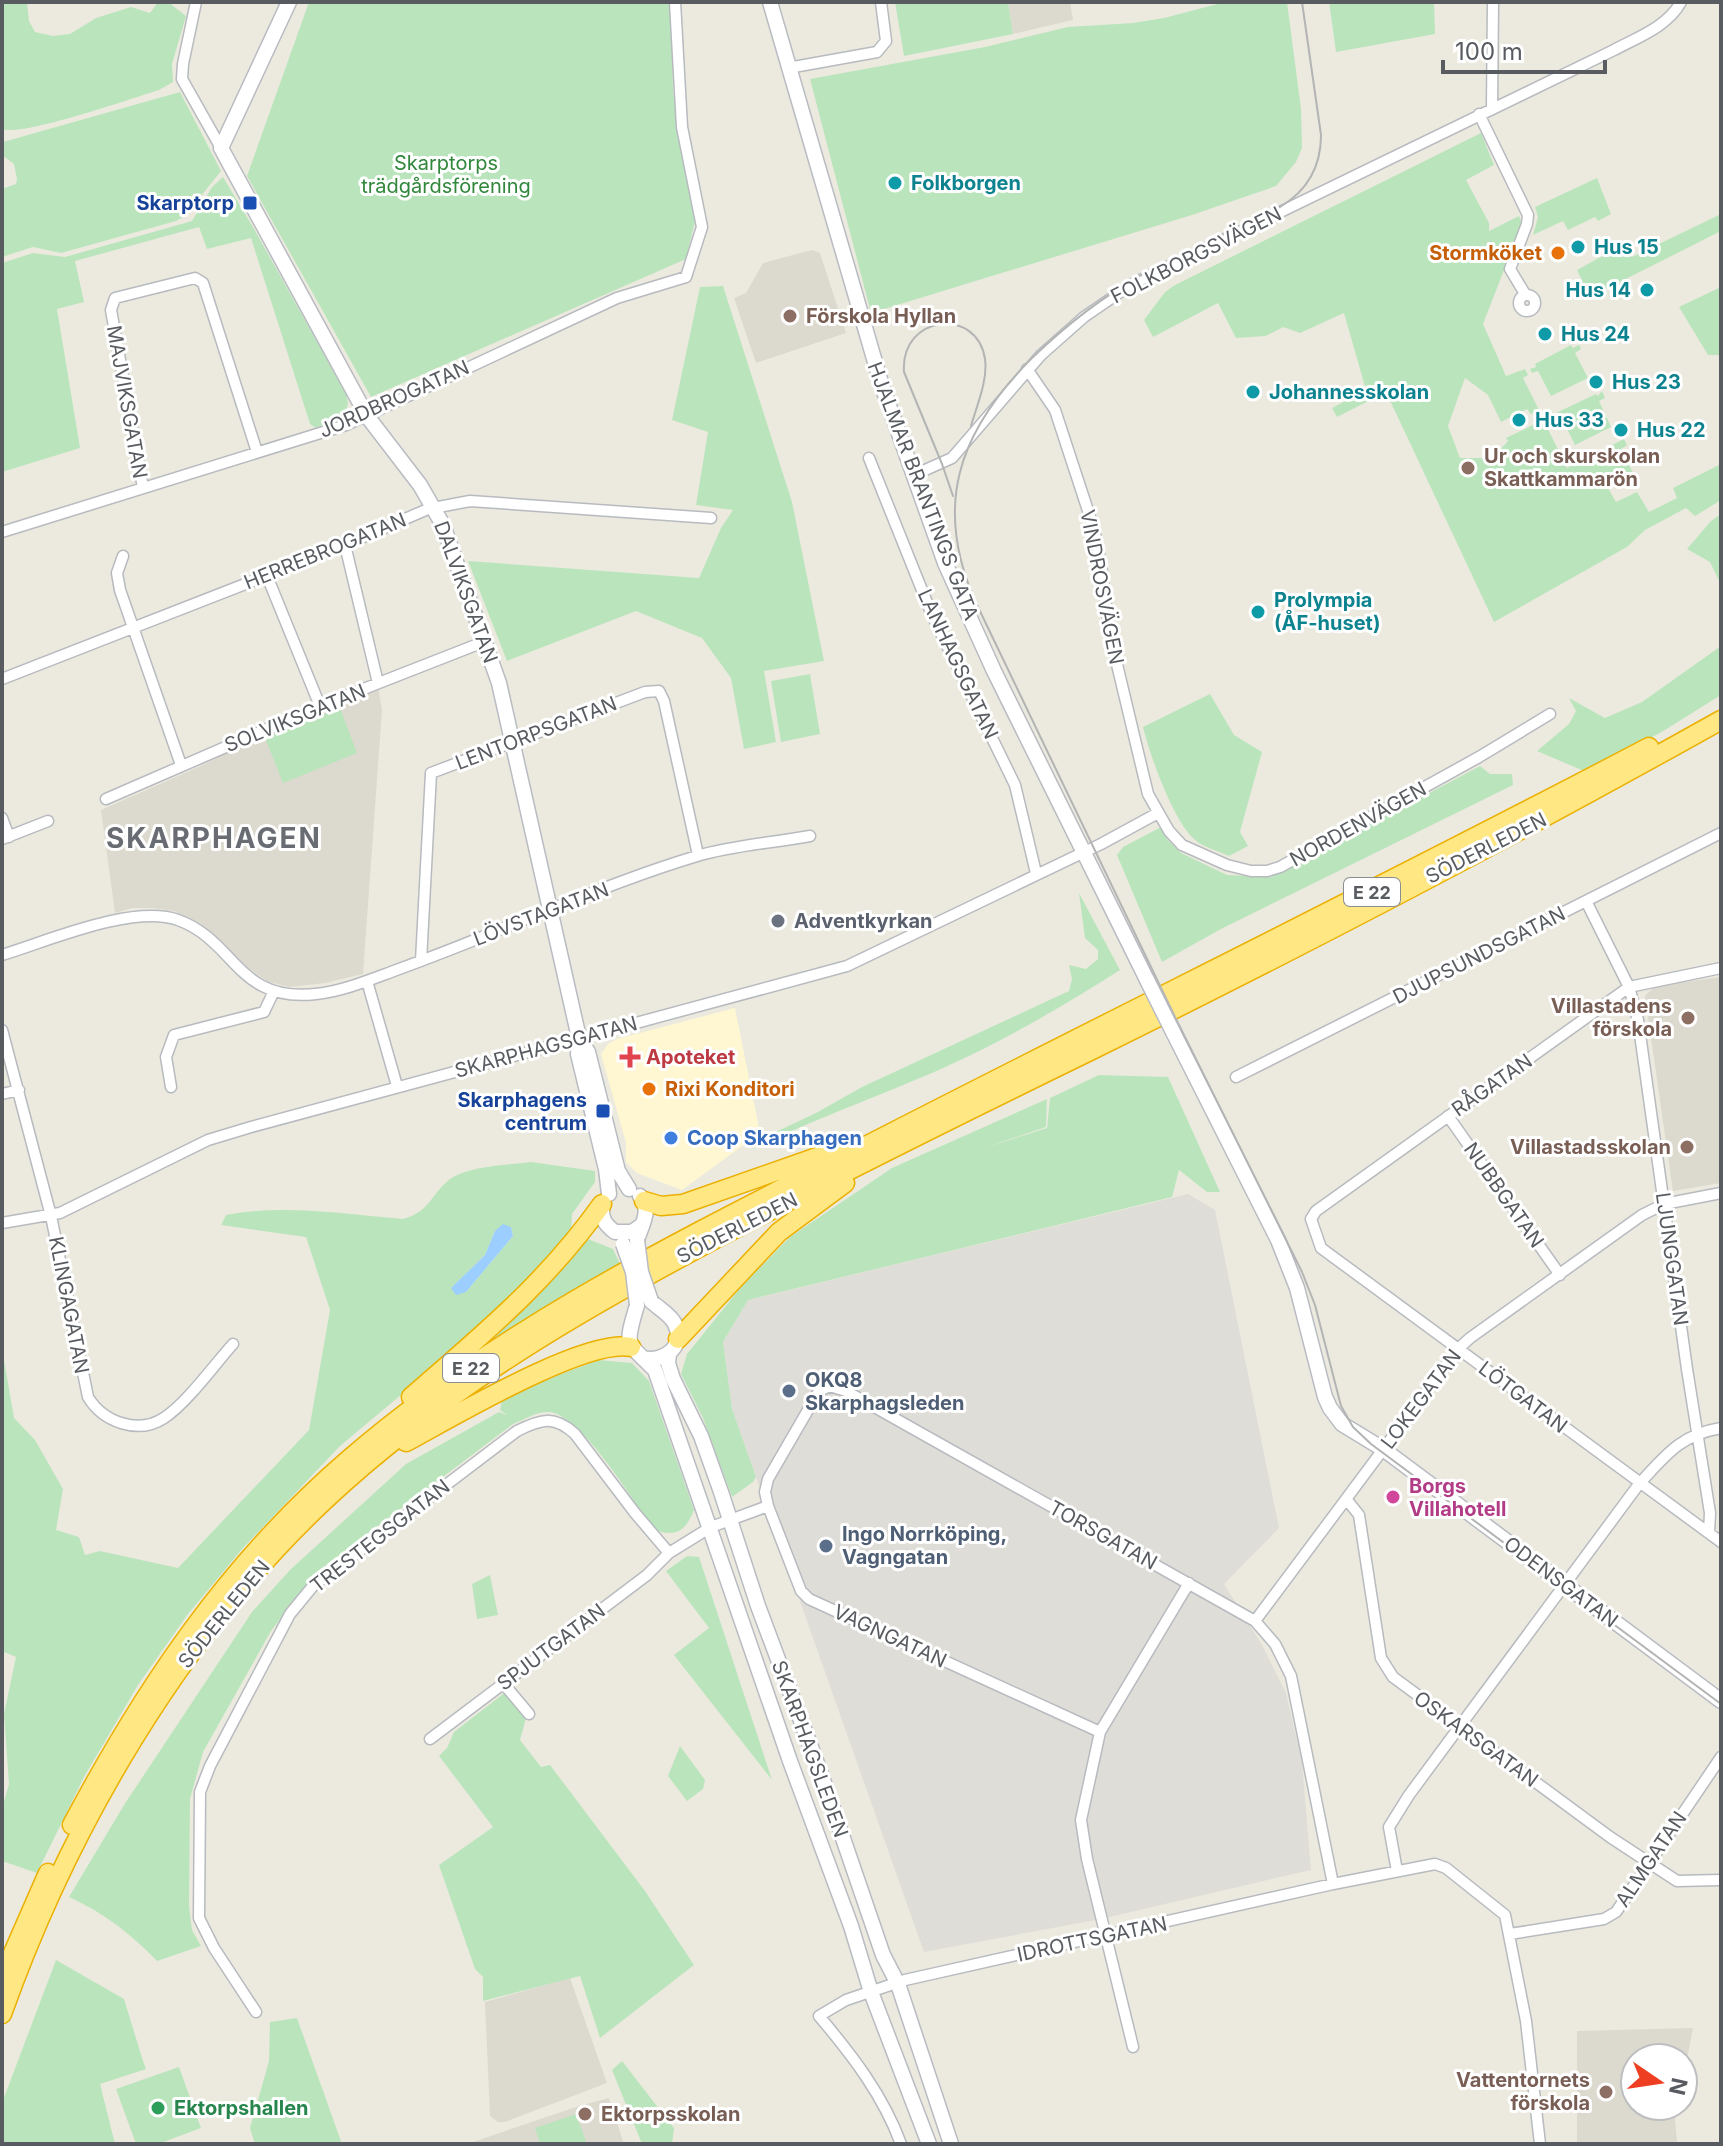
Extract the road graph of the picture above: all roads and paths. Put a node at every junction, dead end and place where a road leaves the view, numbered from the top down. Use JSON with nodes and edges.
{"nodes":[{"id":1,"x":196,"y":2,"type":"edge"},
{"id":2,"x":289,"y":2,"type":"edge"},
{"id":3,"x":675,"y":2,"type":"edge"},
{"id":4,"x":770,"y":2,"type":"edge"},
{"id":5,"x":881,"y":2,"type":"edge"},
{"id":6,"x":1493,"y":2,"type":"edge"},
{"id":7,"x":1681,"y":2,"type":"edge"},
{"id":8,"x":788,"y":68,"type":"junction"},
{"id":9,"x":1492,"y":108,"type":"junction"},
{"id":10,"x":1479,"y":114,"type":"junction"},
{"id":11,"x":221,"y":148,"type":"junction"},
{"id":12,"x":1525,"y":294,"type":"dead end"},
{"id":13,"x":1027,"y":369,"type":"junction"},
{"id":14,"x":367,"y":416,"type":"junction"},
{"id":15,"x":257,"y":452,"type":"junction"},
{"id":16,"x":869,"y":458,"type":"dead end"},
{"id":17,"x":914,"y":475,"type":"junction"},
{"id":18,"x":143,"y":488,"type":"junction"},
{"id":19,"x":433,"y":507,"type":"junction"},
{"id":20,"x":711,"y":518,"type":"dead end"},
{"id":21,"x":2,"y":532,"type":"edge"},
{"id":22,"x":345,"y":545,"type":"junction"},
{"id":23,"x":123,"y":556,"type":"dead end"},
{"id":24,"x":267,"y":576,"type":"junction"},
{"id":25,"x":131,"y":629,"type":"junction"},
{"id":26,"x":486,"y":641,"type":"junction"},
{"id":27,"x":2,"y":679,"type":"edge"},
{"id":28,"x":378,"y":683,"type":"junction"},
{"id":29,"x":320,"y":706,"type":"junction"},
{"id":30,"x":1721,"y":706,"type":"edge"},
{"id":31,"x":1550,"y":714,"type":"dead end"},
{"id":32,"x":1721,"y":720,"type":"edge"},
{"id":33,"x":513,"y":742,"type":"junction"},
{"id":34,"x":181,"y":765,"type":"junction"},
{"id":35,"x":106,"y":799,"type":"dead end"},
{"id":36,"x":1158,"y":813,"type":"junction"},
{"id":37,"x":2,"y":818,"type":"edge"},
{"id":38,"x":48,"y":821,"type":"dead end"},
{"id":39,"x":1721,"y":833,"type":"edge"},
{"id":40,"x":810,"y":836,"type":"dead end"},
{"id":41,"x":6,"y":838,"type":"edge"},
{"id":42,"x":1083,"y":852,"type":"junction"},
{"id":43,"x":698,"y":855,"type":"junction"},
{"id":44,"x":1036,"y":873,"type":"junction"},
{"id":45,"x":1586,"y":901,"type":"junction"},
{"id":46,"x":549,"y":910,"type":"junction"},
{"id":47,"x":2,"y":955,"type":"edge"},
{"id":48,"x":421,"y":961,"type":"junction"},
{"id":49,"x":1721,"y":968,"type":"edge"},
{"id":50,"x":367,"y":981,"type":"junction"},
{"id":51,"x":1629,"y":987,"type":"junction"},
{"id":52,"x":274,"y":991,"type":"junction"},
{"id":53,"x":2,"y":1030,"type":"edge"},
{"id":54,"x":579,"y":1038,"type":"junction"},
{"id":55,"x":1236,"y":1077,"type":"dead end"},
{"id":56,"x":397,"y":1086,"type":"junction"},
{"id":57,"x":1200,"y":1086,"type":"joint"},
{"id":58,"x":171,"y":1087,"type":"dead end"},
{"id":59,"x":19,"y":1090,"type":"junction"},
{"id":60,"x":2,"y":1094,"type":"edge"},
{"id":61,"x":1448,"y":1116,"type":"junction"},
{"id":62,"x":903,"y":1134,"type":"junction"},
{"id":63,"x":1721,"y":1193,"type":"edge"},
{"id":64,"x":637,"y":1195,"type":"junction"},
{"id":65,"x":605,"y":1199,"type":"junction"},
{"id":66,"x":1664,"y":1204,"type":"junction"},
{"id":67,"x":51,"y":1216,"type":"junction"},
{"id":68,"x":2,"y":1223,"type":"edge"},
{"id":69,"x":629,"y":1235,"type":"junction"},
{"id":70,"x":1326,"y":1251,"type":"joint"},
{"id":71,"x":1560,"y":1275,"type":"junction"},
{"id":72,"x":644,"y":1303,"type":"junction"},
{"id":73,"x":663,"y":1312,"type":"junction"},
{"id":74,"x":633,"y":1321,"type":"junction"},
{"id":75,"x":233,"y":1344,"type":"dead end"},
{"id":76,"x":674,"y":1346,"type":"junction"},
{"id":77,"x":1458,"y":1349,"type":"junction"},
{"id":78,"x":637,"y":1353,"type":"junction"},
{"id":79,"x":100,"y":1413,"type":"junction"},
{"id":80,"x":90,"y":1424,"type":"dead end"},
{"id":81,"x":1721,"y":1428,"type":"edge"},
{"id":82,"x":1698,"y":1432,"type":"junction"},
{"id":83,"x":1383,"y":1449,"type":"junction"},
{"id":84,"x":356,"y":1462,"type":"junction"},
{"id":85,"x":1639,"y":1484,"type":"junction"},
{"id":86,"x":1347,"y":1500,"type":"junction"},
{"id":87,"x":768,"y":1506,"type":"junction"},
{"id":88,"x":730,"y":1518,"type":"junction"},
{"id":89,"x":711,"y":1527,"type":"junction"},
{"id":90,"x":1709,"y":1533,"type":"junction"},
{"id":91,"x":1721,"y":1542,"type":"edge"},
{"id":92,"x":669,"y":1553,"type":"junction"},
{"id":93,"x":1189,"y":1583,"type":"junction"},
{"id":94,"x":1565,"y":1584,"type":"junction"},
{"id":95,"x":1255,"y":1621,"type":"junction"},
{"id":96,"x":503,"y":1683,"type":"junction"},
{"id":97,"x":1721,"y":1701,"type":"edge"},
{"id":98,"x":529,"y":1714,"type":"dead end"},
{"id":99,"x":1460,"y":1727,"type":"junction"},
{"id":100,"x":1100,"y":1732,"type":"junction"},
{"id":101,"x":430,"y":1739,"type":"dead end"},
{"id":102,"x":1721,"y":1757,"type":"edge"},
{"id":103,"x":1649,"y":1862,"type":"junction"},
{"id":104,"x":1397,"y":1871,"type":"junction"},
{"id":105,"x":1721,"y":1880,"type":"edge"},
{"id":106,"x":1333,"y":1884,"type":"junction"},
{"id":107,"x":1510,"y":1934,"type":"junction"},
{"id":108,"x":1107,"y":1937,"type":"junction"},
{"id":109,"x":2,"y":1978,"type":"edge"},
{"id":110,"x":898,"y":1984,"type":"junction"},
{"id":111,"x":871,"y":1992,"type":"junction"},
{"id":112,"x":256,"y":2012,"type":"dead end"},
{"id":113,"x":2,"y":2014,"type":"edge"},
{"id":114,"x":1133,"y":2047,"type":"dead end"},
{"id":115,"x":901,"y":2144,"type":"edge"},
{"id":116,"x":929,"y":2144,"type":"edge"},
{"id":117,"x":951,"y":2144,"type":"edge"},
{"id":118,"x":1540,"y":2144,"type":"edge"}],
"edges":[{"from":1,"to":11,"type":"street","name":"DALVIKSGATAN"},
{"from":2,"to":11,"type":"street"},
{"from":3,"to":14,"type":"street","name":"JORDBROGATAN"},
{"from":4,"to":8,"type":"street","name":"HJALMAR BRANTINGS GATA"},
{"from":5,"to":8,"type":"street"},
{"from":6,"to":9,"type":"street"},
{"from":7,"to":9,"type":"street","name":"FOLKBORGSVÄGEN"},
{"from":8,"to":17,"type":"street","name":"HJALMAR BRANTINGS GATA"},
{"from":9,"to":10,"type":"street","name":"FOLKBORGSVÄGEN"},
{"from":10,"to":12,"type":"street"},
{"from":10,"to":13,"type":"street","name":"FOLKBORGSVÄGEN"},
{"from":11,"to":14,"type":"street","name":"DALVIKSGATAN"},
{"from":13,"to":17,"type":"street","name":"FOLKBORGSVÄGEN"},
{"from":13,"to":36,"type":"street","name":"VINDROSVÄGEN"},
{"from":14,"to":15,"type":"street","name":"JORDBROGATAN"},
{"from":14,"to":19,"type":"street","name":"DALVIKSGATAN"},
{"from":15,"to":18,"type":"street","name":"JORDBROGATAN"},
{"from":15,"to":18,"type":"street","name":"MAJVIKSGATAN"},
{"from":16,"to":44,"type":"street","name":"LANHAGSGATAN"},
{"from":17,"to":42,"type":"street","name":"HJALMAR BRANTINGS GATA"},
{"from":18,"to":21,"type":"street","name":"JORDBROGATAN"},
{"from":19,"to":20,"type":"street","name":"HERREBROGATAN"},
{"from":19,"to":22,"type":"street","name":"HERREBROGATAN"},
{"from":19,"to":26,"type":"street","name":"DALVIKSGATAN"},
{"from":22,"to":24,"type":"street","name":"HERREBROGATAN"},
{"from":22,"to":28,"type":"street"},
{"from":23,"to":25,"type":"street"},
{"from":24,"to":25,"type":"street","name":"HERREBROGATAN"},
{"from":24,"to":29,"type":"street"},
{"from":25,"to":27,"type":"street","name":"HERREBROGATAN"},
{"from":25,"to":34,"type":"street"},
{"from":26,"to":28,"type":"street","name":"SOLVIKSGATAN"},
{"from":26,"to":33,"type":"street","name":"DALVIKSGATAN"},
{"from":28,"to":29,"type":"street","name":"SOLVIKSGATAN"},
{"from":29,"to":34,"type":"street","name":"SOLVIKSGATAN"},
{"from":30,"to":62,"type":"highway","name":"SÖDERLEDEN","number":"E 22"},
{"from":31,"to":36,"type":"street","name":"NORDENVÄGEN"},
{"from":32,"to":62,"type":"highway","name":"SÖDERLEDEN","number":"E 22"},
{"from":33,"to":43,"type":"street","name":"LENTORPSGATAN"},
{"from":33,"to":46,"type":"street","name":"DALVIKSGATAN"},
{"from":33,"to":48,"type":"street","name":"LENTORPSGATAN"},
{"from":34,"to":35,"type":"street","name":"SOLVIKSGATAN"},
{"from":36,"to":42,"type":"street"},
{"from":37,"to":41,"type":"street"},
{"from":38,"to":41,"type":"street"},
{"from":39,"to":45,"type":"street","name":"DJUPSUNDSGATAN"},
{"from":40,"to":43,"type":"street","name":"LÖVSTAGATAN"},
{"from":42,"to":44,"type":"street","name":"SKARPHAGSGATAN"},
{"from":42,"to":57,"type":"street","name":"HJALMAR BRANTINGS GATA","bridge":true},
{"from":43,"to":46,"type":"street","name":"LÖVSTAGATAN"},
{"from":44,"to":54,"type":"street","name":"SKARPHAGSGATAN"},
{"from":45,"to":51,"type":"street","name":"LJUNGGATAN"},
{"from":45,"to":55,"type":"street","name":"DJUPSUNDSGATAN"},
{"from":46,"to":48,"type":"street","name":"LÖVSTAGATAN"},
{"from":46,"to":54,"type":"street","name":"DALVIKSGATAN"},
{"from":47,"to":52,"type":"street","name":"LÖVSTAGATAN"},
{"from":48,"to":50,"type":"street","name":"LÖVSTAGATAN"},
{"from":49,"to":51,"type":"street","name":"RÅGATAN"},
{"from":50,"to":52,"type":"street","name":"LÖVSTAGATAN"},
{"from":50,"to":56,"type":"street"},
{"from":51,"to":61,"type":"street","name":"RÅGATAN"},
{"from":51,"to":66,"type":"street","name":"LJUNGGATAN"},
{"from":52,"to":58,"type":"street"},
{"from":53,"to":59,"type":"street","name":"KLINGAGATAN"},
{"from":54,"to":56,"type":"street","name":"SKARPHAGSGATAN"},
{"from":54,"to":64,"type":"street","name":"DALVIKSGATAN"},
{"from":54,"to":65,"type":"street","name":"DALVIKSGATAN"},
{"from":56,"to":67,"type":"street","name":"SKARPHAGSGATAN"},
{"from":57,"to":83,"type":"street","name":"ODENSGATAN"},
{"from":59,"to":60,"type":"street"},
{"from":59,"to":67,"type":"street","name":"KLINGAGATAN"},
{"from":61,"to":70,"type":"street","name":"RÅGATAN"},
{"from":61,"to":71,"type":"street","name":"NUBBGATAN"},
{"from":62,"to":64,"type":"highway"},
{"from":62,"to":76,"type":"highway"},
{"from":62,"to":84,"type":"highway","name":"SÖDERLEDEN","number":"E 22"},
{"from":63,"to":66,"type":"street","name":"LOKEGATAN"},
{"from":64,"to":65,"type":"street"},
{"from":64,"to":69,"type":"street"},
{"from":65,"to":69,"type":"street"},
{"from":65,"to":84,"type":"highway"},
{"from":66,"to":71,"type":"street","name":"LOKEGATAN"},
{"from":66,"to":82,"type":"street","name":"LJUNGGATAN"},
{"from":67,"to":68,"type":"street","name":"SKARPHAGSGATAN"},
{"from":67,"to":79,"type":"street","name":"KLINGAGATAN"},
{"from":69,"to":72,"type":"street","bridge":true},
{"from":70,"to":77,"type":"street","name":"LÖTGATAN"},
{"from":71,"to":77,"type":"street","name":"LOKEGATAN"},
{"from":72,"to":73,"type":"street"},
{"from":72,"to":74,"type":"street"},
{"from":73,"to":74,"type":"street"},
{"from":73,"to":76,"type":"street"},
{"from":74,"to":78,"type":"street"},
{"from":75,"to":79,"type":"street"},
{"from":76,"to":78,"type":"street"},
{"from":76,"to":88,"type":"street","name":"SKARPHAGSLEDEN"},
{"from":77,"to":83,"type":"street","name":"LOKEGATAN"},
{"from":77,"to":85,"type":"street","name":"LÖTGATAN"},
{"from":78,"to":84,"type":"highway"},
{"from":78,"to":89,"type":"street","name":"SKARPHAGSLEDEN"},
{"from":79,"to":80,"type":"street"},
{"from":81,"to":82,"type":"street"},
{"from":82,"to":85,"type":"street"},
{"from":82,"to":90,"type":"street","name":"LJUNGGATAN"},
{"from":83,"to":86,"type":"street","name":"LOKEGATAN"},
{"from":83,"to":94,"type":"street","name":"ODENSGATAN"},
{"from":84,"to":109,"type":"highway","name":"SÖDERLEDEN","number":"E 22"},
{"from":84,"to":113,"type":"highway","name":"SÖDERLEDEN","number":"E 22"},
{"from":85,"to":90,"type":"street","name":"LÖTGATAN"},
{"from":85,"to":94,"type":"street"},
{"from":86,"to":95,"type":"street","name":"LOKEGATAN"},
{"from":86,"to":99,"type":"street","name":"OSKARSGATAN"},
{"from":87,"to":88,"type":"street"},
{"from":87,"to":93,"type":"street","name":"TORSGATAN"},
{"from":87,"to":100,"type":"street","name":"VAGNGATAN"},
{"from":88,"to":89,"type":"street"},
{"from":88,"to":110,"type":"street","name":"SKARPHAGSLEDEN"},
{"from":89,"to":92,"type":"street"},
{"from":89,"to":111,"type":"street","name":"SKARPHAGSLEDEN"},
{"from":90,"to":91,"type":"street","name":"LÖTGATAN"},
{"from":92,"to":96,"type":"street","name":"SPJUTGATAN"},
{"from":92,"to":112,"type":"street","name":"TRESTEGSGATAN"},
{"from":93,"to":95,"type":"street","name":"TORSGATAN"},
{"from":93,"to":100,"type":"street"},
{"from":94,"to":97,"type":"street","name":"ODENSGATAN"},
{"from":94,"to":99,"type":"street"},
{"from":95,"to":106,"type":"street","name":"TORSGATAN"},
{"from":96,"to":98,"type":"street"},
{"from":96,"to":101,"type":"street","name":"SPJUTGATAN"},
{"from":99,"to":103,"type":"street","name":"OSKARSGATAN"},
{"from":99,"to":104,"type":"street"},
{"from":100,"to":108,"type":"street"},
{"from":102,"to":103,"type":"street","name":"ALMGATAN"},
{"from":103,"to":105,"type":"street","name":"OSKARSGATAN"},
{"from":103,"to":107,"type":"street","name":"ALMGATAN"},
{"from":104,"to":106,"type":"street","name":"IDROTTSGATAN"},
{"from":104,"to":107,"type":"street","name":"IDROTTSGATAN"},
{"from":106,"to":108,"type":"street","name":"IDROTTSGATAN"},
{"from":107,"to":118,"type":"street"},
{"from":108,"to":110,"type":"street","name":"IDROTTSGATAN"},
{"from":108,"to":114,"type":"street"},
{"from":110,"to":111,"type":"street","name":"IDROTTSGATAN"},
{"from":110,"to":117,"type":"street","name":"SKARPHAGSLEDEN"},
{"from":111,"to":115,"type":"street","name":"IDROTTSGATAN"},
{"from":111,"to":116,"type":"street","name":"SKARPHAGSLEDEN"}]}
